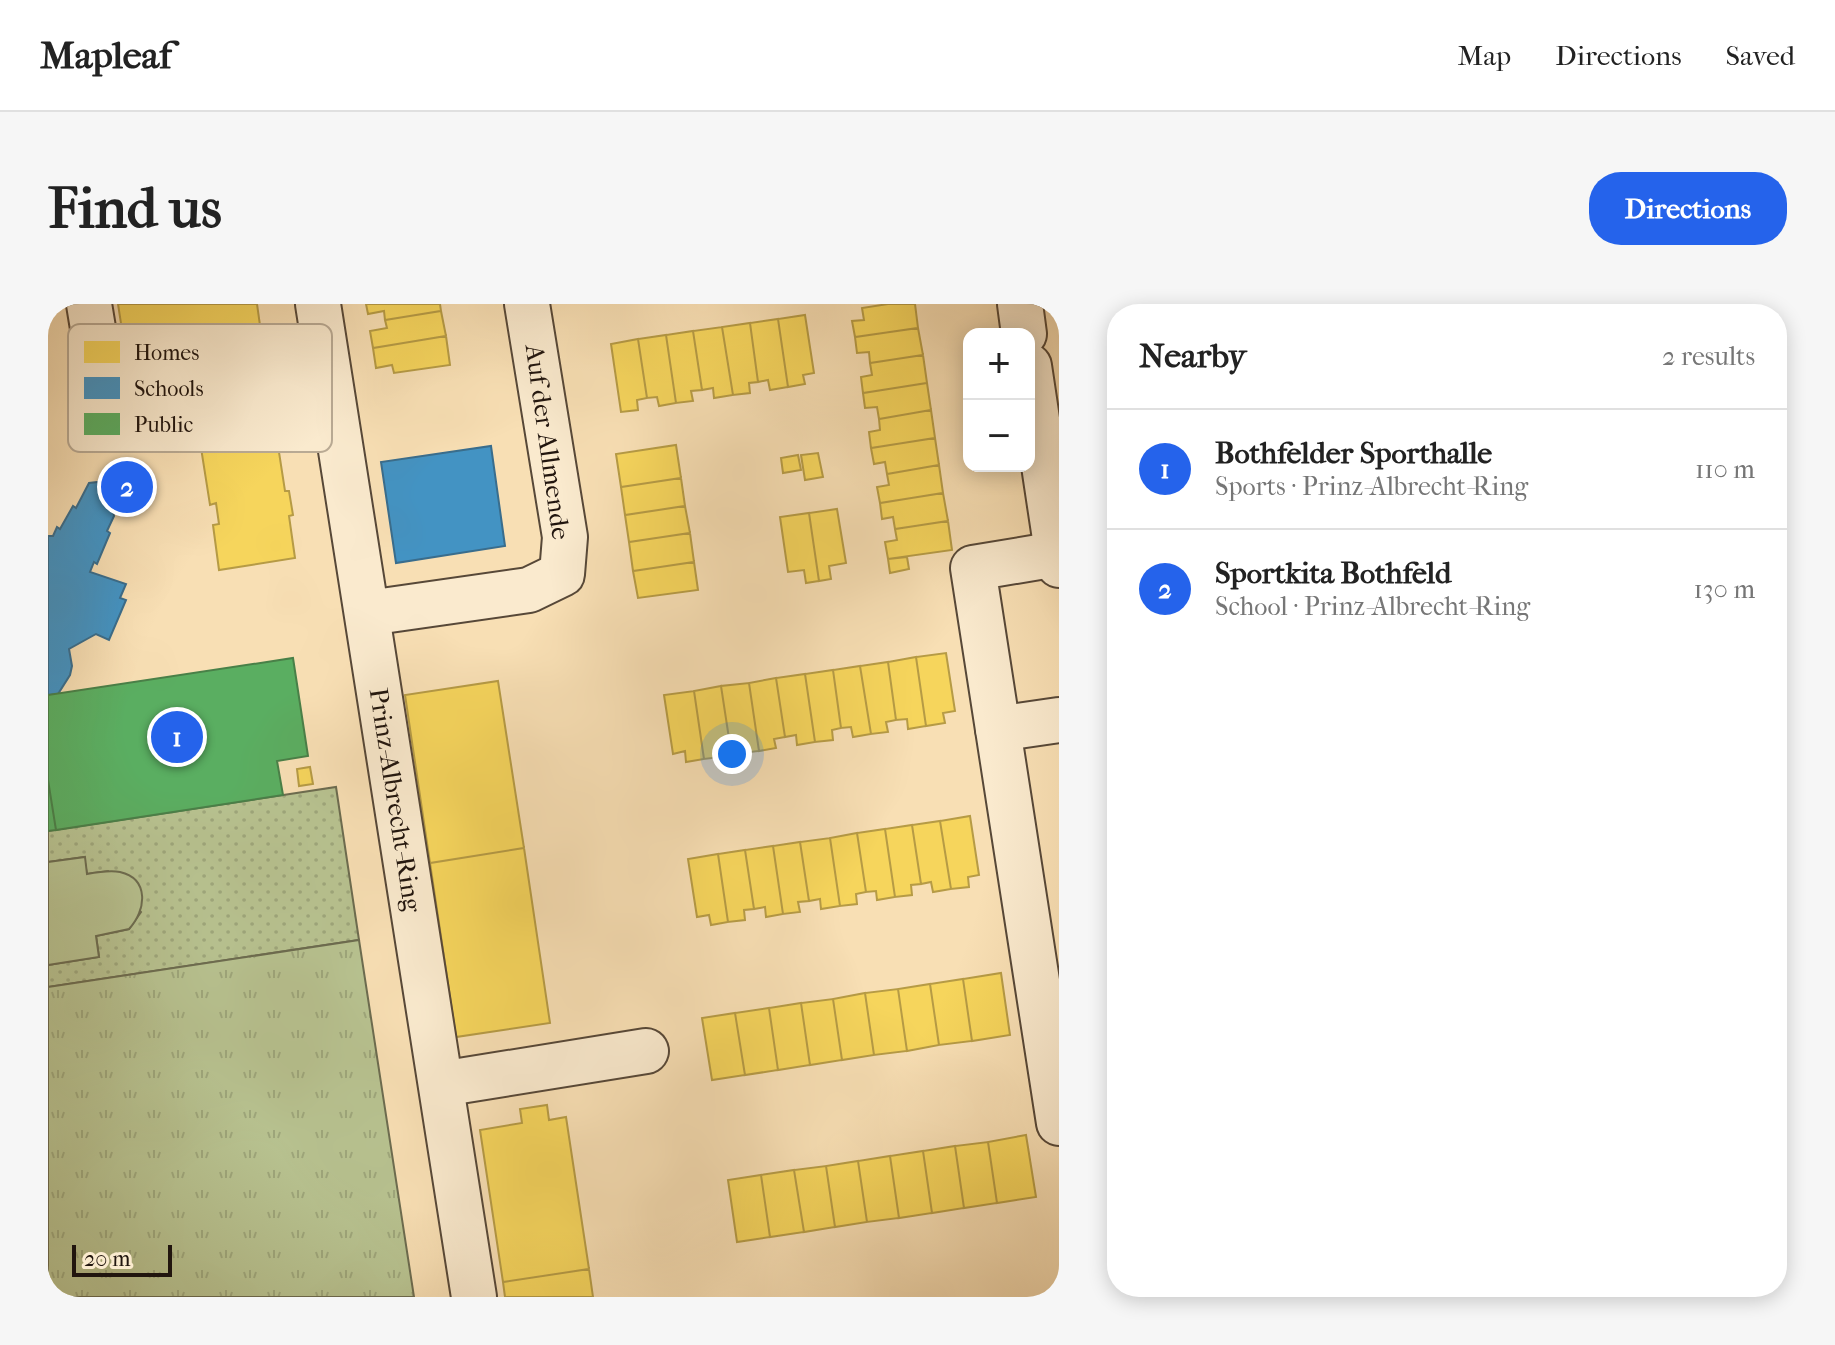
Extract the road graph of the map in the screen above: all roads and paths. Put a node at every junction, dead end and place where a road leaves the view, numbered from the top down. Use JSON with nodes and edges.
{"nodes":[{"id":1,"x":89,"y":304,"type":"edge"},
{"id":2,"x":318,"y":304,"type":"edge"},
{"id":3,"x":527,"y":304,"type":"edge"},
{"id":4,"x":1020,"y":304,"type":"edge"},
{"id":5,"x":92,"y":324,"type":"edge"},
{"id":6,"x":321,"y":324,"type":"edge"},
{"id":7,"x":1023,"y":328,"type":"edge"},
{"id":8,"x":332,"y":396,"type":"edge"},
{"id":9,"x":1034,"y":400,"type":"edge"},
{"id":10,"x":1058,"y":560,"type":"edge"},
{"id":11,"x":368,"y":613,"type":"junction"},
{"id":12,"x":1059,"y":720,"type":"edge"},
{"id":13,"x":998,"y":729,"type":"junction"},
{"id":14,"x":1041,"y":890,"type":"edge"},
{"id":15,"x":646,"y":1051,"type":"dead end"},
{"id":16,"x":1054,"y":1052,"type":"edge"},
{"id":17,"x":441,"y":1084,"type":"junction"},
{"id":18,"x":1059,"y":1123,"type":"edge"},
{"id":19,"x":474,"y":1297,"type":"edge"}],
"edges":[{"from":1,"to":5,"type":"street"},
{"from":2,"to":6,"type":"street","name":"Prinz-Albrecht-Ring"},
{"from":3,"to":11,"type":"street","name":"Auf der Allmende"},
{"from":4,"to":7,"type":"street"},
{"from":8,"to":11,"type":"street","name":"Prinz-Albrecht-Ring"},
{"from":9,"to":10,"type":"street"},
{"from":10,"to":13,"type":"street"},
{"from":11,"to":17,"type":"street","name":"Prinz-Albrecht-Ring"},
{"from":12,"to":13,"type":"street"},
{"from":13,"to":14,"type":"street"},
{"from":14,"to":16,"type":"street"},
{"from":15,"to":17,"type":"street"},
{"from":16,"to":18,"type":"street"},
{"from":17,"to":19,"type":"street","name":"Prinz-Albrecht-Ring"}]}
